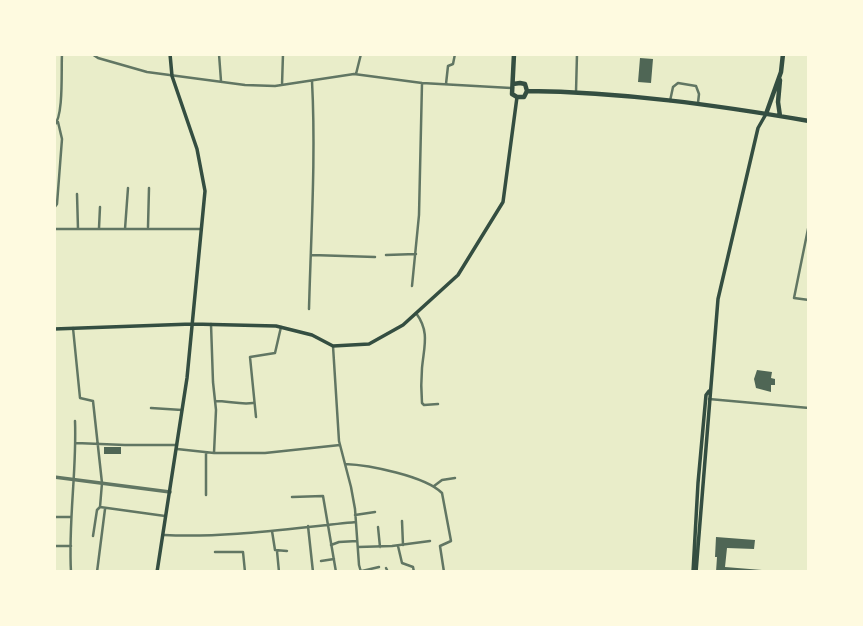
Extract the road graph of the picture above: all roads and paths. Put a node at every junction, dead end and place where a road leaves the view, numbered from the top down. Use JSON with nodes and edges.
{"nodes":[{"id":1,"x":62,"y":54,"type":"edge"},
{"id":2,"x":92,"y":54,"type":"edge"},
{"id":3,"x":170,"y":54,"type":"edge"},
{"id":4,"x":219,"y":54,"type":"edge"},
{"id":5,"x":283,"y":54,"type":"edge"},
{"id":6,"x":361,"y":54,"type":"edge"},
{"id":7,"x":455,"y":54,"type":"edge"},
{"id":8,"x":514,"y":54,"type":"edge"},
{"id":9,"x":577,"y":54,"type":"edge"},
{"id":10,"x":783,"y":54,"type":"edge"},
{"id":11,"x":780,"y":72,"type":"junction"},
{"id":12,"x":356,"y":74,"type":"junction"},
{"id":13,"x":172,"y":76,"type":"junction"},
{"id":14,"x":312,"y":80,"type":"junction"},
{"id":15,"x":221,"y":81,"type":"junction"},
{"id":16,"x":422,"y":83,"type":"junction"},
{"id":17,"x":446,"y":84,"type":"junction"},
{"id":18,"x":282,"y":85,"type":"junction"},
{"id":19,"x":512,"y":86,"type":"junction"},
{"id":20,"x":527,"y":91,"type":"junction"},
{"id":21,"x":576,"y":92,"type":"junction"},
{"id":22,"x":517,"y":97,"type":"junction"},
{"id":23,"x":670,"y":100,"type":"junction"},
{"id":24,"x":698,"y":104,"type":"junction"},
{"id":25,"x":766,"y":114,"type":"junction"},
{"id":26,"x":780,"y":116,"type":"junction"},
{"id":27,"x":809,"y":121,"type":"edge"},
{"id":28,"x":58,"y":122,"type":"junction"},
{"id":29,"x":54,"y":126,"type":"edge"},
{"id":30,"x":128,"y":188,"type":"dead end"},
{"id":31,"x":149,"y":188,"type":"dead end"},
{"id":32,"x":56,"y":191,"type":"edge"},
{"id":33,"x":77,"y":194,"type":"dead end"},
{"id":34,"x":100,"y":207,"type":"dead end"},
{"id":35,"x":54,"y":208,"type":"edge"},
{"id":36,"x":809,"y":225,"type":"edge"},
{"id":37,"x":99,"y":228,"type":"junction"},
{"id":38,"x":148,"y":228,"type":"junction"},
{"id":39,"x":54,"y":229,"type":"edge"},
{"id":40,"x":78,"y":229,"type":"junction"},
{"id":41,"x":125,"y":229,"type":"junction"},
{"id":42,"x":202,"y":229,"type":"junction"},
{"id":43,"x":416,"y":254,"type":"junction"},
{"id":44,"x":311,"y":255,"type":"junction"},
{"id":45,"x":386,"y":255,"type":"dead end"},
{"id":46,"x":375,"y":257,"type":"dead end"},
{"id":47,"x":412,"y":286,"type":"dead end"},
{"id":48,"x":809,"y":300,"type":"edge"},
{"id":49,"x":309,"y":309,"type":"dead end"},
{"id":50,"x":416,"y":313,"type":"junction"},
{"id":51,"x":191,"y":324,"type":"junction"},
{"id":52,"x":211,"y":324,"type":"junction"},
{"id":53,"x":281,"y":327,"type":"junction"},
{"id":54,"x":73,"y":328,"type":"junction"},
{"id":55,"x":54,"y":329,"type":"edge"},
{"id":56,"x":333,"y":346,"type":"junction"},
{"id":57,"x":707,"y":399,"type":"junction"},
{"id":58,"x":215,"y":401,"type":"junction"},
{"id":59,"x":255,"y":403,"type":"junction"},
{"id":60,"x":438,"y":404,"type":"dead end"},
{"id":61,"x":151,"y":408,"type":"dead end"},
{"id":62,"x":809,"y":408,"type":"edge"},
{"id":63,"x":182,"y":410,"type":"junction"},
{"id":64,"x":256,"y":417,"type":"dead end"},
{"id":65,"x":75,"y":421,"type":"dead end"},
{"id":66,"x":76,"y":443,"type":"junction"},
{"id":67,"x":97,"y":444,"type":"junction"},
{"id":68,"x":340,"y":446,"type":"junction"},
{"id":69,"x":177,"y":447,"type":"junction"},
{"id":70,"x":206,"y":452,"type":"junction"},
{"id":71,"x":214,"y":453,"type":"junction"},
{"id":72,"x":345,"y":464,"type":"junction"},
{"id":73,"x":54,"y":477,"type":"edge"},
{"id":74,"x":455,"y":478,"type":"dead end"},
{"id":75,"x":73,"y":479,"type":"junction"},
{"id":76,"x":102,"y":483,"type":"junction"},
{"id":77,"x":434,"y":486,"type":"junction"},
{"id":78,"x":170,"y":492,"type":"junction"},
{"id":79,"x":206,"y":495,"type":"dead end"},
{"id":80,"x":292,"y":497,"type":"dead end"},
{"id":81,"x":100,"y":507,"type":"junction"},
{"id":82,"x":105,"y":509,"type":"junction"},
{"id":83,"x":375,"y":512,"type":"dead end"},
{"id":84,"x":355,"y":515,"type":"junction"},
{"id":85,"x":165,"y":516,"type":"junction"},
{"id":86,"x":54,"y":517,"type":"edge"},
{"id":87,"x":71,"y":517,"type":"junction"},
{"id":88,"x":356,"y":522,"type":"junction"},
{"id":89,"x":402,"y":522,"type":"dead end"},
{"id":90,"x":328,"y":524,"type":"junction"},
{"id":91,"x":308,"y":526,"type":"junction"},
{"id":92,"x":378,"y":527,"type":"dead end"},
{"id":93,"x":272,"y":529,"type":"junction"},
{"id":94,"x":162,"y":535,"type":"junction"},
{"id":95,"x":93,"y":536,"type":"dead end"},
{"id":96,"x":357,"y":541,"type":"junction"},
{"id":97,"x":430,"y":541,"type":"dead end"},
{"id":98,"x":54,"y":545,"type":"edge"},
{"id":99,"x":331,"y":545,"type":"junction"},
{"id":100,"x":398,"y":545,"type":"junction"},
{"id":101,"x":403,"y":545,"type":"junction"},
{"id":102,"x":71,"y":546,"type":"junction"},
{"id":103,"x":358,"y":547,"type":"junction"},
{"id":104,"x":380,"y":547,"type":"junction"},
{"id":105,"x":277,"y":550,"type":"junction"},
{"id":106,"x":286,"y":551,"type":"dead end"},
{"id":107,"x":215,"y":552,"type":"dead end"},
{"id":108,"x":334,"y":559,"type":"junction"},
{"id":109,"x":321,"y":561,"type":"dead end"},
{"id":110,"x":379,"y":567,"type":"dead end"},
{"id":111,"x":71,"y":572,"type":"edge"},
{"id":112,"x":97,"y":572,"type":"edge"},
{"id":113,"x":157,"y":572,"type":"edge"},
{"id":114,"x":245,"y":572,"type":"edge"},
{"id":115,"x":279,"y":572,"type":"edge"},
{"id":116,"x":313,"y":572,"type":"edge"},
{"id":117,"x":336,"y":572,"type":"edge"},
{"id":118,"x":361,"y":572,"type":"edge"},
{"id":119,"x":414,"y":572,"type":"edge"},
{"id":120,"x":444,"y":572,"type":"edge"},
{"id":121,"x":694,"y":572,"type":"edge"}],
"edges":[{"from":1,"to":28,"type":"street"},
{"from":2,"to":13,"type":"street"},
{"from":3,"to":13,"type":"main road"},
{"from":4,"to":15,"type":"street"},
{"from":5,"to":18,"type":"street"},
{"from":6,"to":12,"type":"street"},
{"from":7,"to":17,"type":"street"},
{"from":8,"to":19,"type":"highway"},
{"from":9,"to":21,"type":"street"},
{"from":10,"to":11,"type":"highway"},
{"from":11,"to":25,"type":"highway"},
{"from":11,"to":26,"type":"highway"},
{"from":12,"to":14,"type":"street"},
{"from":12,"to":16,"type":"street"},
{"from":13,"to":15,"type":"street"},
{"from":13,"to":42,"type":"main road"},
{"from":14,"to":18,"type":"street"},
{"from":14,"to":44,"type":"street"},
{"from":15,"to":18,"type":"street"},
{"from":16,"to":17,"type":"street"},
{"from":16,"to":43,"type":"street"},
{"from":17,"to":19,"type":"street"},
{"from":19,"to":20,"type":"highway"},
{"from":19,"to":22,"type":"highway"},
{"from":20,"to":21,"type":"highway"},
{"from":20,"to":22,"type":"highway"},
{"from":21,"to":23,"type":"highway"},
{"from":22,"to":50,"type":"main road"},
{"from":23,"to":24,"type":"highway"},
{"from":23,"to":24,"type":"street"},
{"from":24,"to":25,"type":"highway"},
{"from":25,"to":26,"type":"highway"},
{"from":25,"to":57,"type":"main road"},
{"from":26,"to":27,"type":"highway"},
{"from":28,"to":29,"type":"street"},
{"from":28,"to":32,"type":"street"},
{"from":30,"to":41,"type":"street"},
{"from":31,"to":38,"type":"street"},
{"from":32,"to":35,"type":"street"},
{"from":33,"to":40,"type":"street"},
{"from":34,"to":37,"type":"street"},
{"from":36,"to":48,"type":"street"},
{"from":37,"to":40,"type":"street"},
{"from":37,"to":41,"type":"street"},
{"from":38,"to":41,"type":"street"},
{"from":38,"to":42,"type":"street"},
{"from":39,"to":40,"type":"street"},
{"from":42,"to":51,"type":"main road"},
{"from":43,"to":45,"type":"street"},
{"from":43,"to":47,"type":"street"},
{"from":44,"to":46,"type":"street"},
{"from":44,"to":49,"type":"street"},
{"from":50,"to":56,"type":"main road"},
{"from":50,"to":60,"type":"street"},
{"from":51,"to":52,"type":"main road"},
{"from":51,"to":54,"type":"main road"},
{"from":51,"to":63,"type":"main road"},
{"from":52,"to":53,"type":"main road"},
{"from":52,"to":58,"type":"street"},
{"from":53,"to":56,"type":"main road"},
{"from":53,"to":59,"type":"street"},
{"from":54,"to":55,"type":"main road"},
{"from":54,"to":67,"type":"street"},
{"from":56,"to":68,"type":"street"},
{"from":57,"to":62,"type":"street"},
{"from":57,"to":121,"type":"main road"},
{"from":58,"to":59,"type":"street"},
{"from":58,"to":71,"type":"street"},
{"from":59,"to":64,"type":"street"},
{"from":61,"to":63,"type":"street"},
{"from":63,"to":69,"type":"main road"},
{"from":65,"to":66,"type":"street"},
{"from":66,"to":67,"type":"street"},
{"from":66,"to":75,"type":"street"},
{"from":67,"to":69,"type":"street"},
{"from":67,"to":76,"type":"street"},
{"from":68,"to":71,"type":"street"},
{"from":68,"to":72,"type":"street"},
{"from":69,"to":70,"type":"street"},
{"from":69,"to":78,"type":"main road"},
{"from":70,"to":71,"type":"street"},
{"from":70,"to":79,"type":"street"},
{"from":72,"to":77,"type":"street"},
{"from":72,"to":84,"type":"street"},
{"from":73,"to":75,"type":"street"},
{"from":74,"to":77,"type":"street"},
{"from":75,"to":76,"type":"street"},
{"from":75,"to":87,"type":"street"},
{"from":76,"to":78,"type":"street"},
{"from":76,"to":81,"type":"street"},
{"from":77,"to":120,"type":"street"},
{"from":78,"to":85,"type":"main road"},
{"from":80,"to":90,"type":"street"},
{"from":81,"to":82,"type":"street"},
{"from":81,"to":95,"type":"street"},
{"from":82,"to":85,"type":"street"},
{"from":82,"to":112,"type":"street"},
{"from":83,"to":84,"type":"street"},
{"from":84,"to":88,"type":"street"},
{"from":85,"to":94,"type":"main road"},
{"from":86,"to":87,"type":"street"},
{"from":87,"to":102,"type":"street"},
{"from":88,"to":90,"type":"street"},
{"from":88,"to":96,"type":"street"},
{"from":89,"to":101,"type":"street"},
{"from":90,"to":91,"type":"street"},
{"from":90,"to":99,"type":"street"},
{"from":91,"to":93,"type":"street"},
{"from":91,"to":116,"type":"street"},
{"from":92,"to":104,"type":"street"},
{"from":93,"to":94,"type":"street"},
{"from":93,"to":105,"type":"street"},
{"from":94,"to":113,"type":"main road"},
{"from":96,"to":99,"type":"street"},
{"from":96,"to":103,"type":"street"},
{"from":97,"to":101,"type":"street"},
{"from":98,"to":102,"type":"street"},
{"from":99,"to":108,"type":"street"},
{"from":100,"to":101,"type":"street"},
{"from":100,"to":104,"type":"street"},
{"from":100,"to":119,"type":"street"},
{"from":102,"to":111,"type":"street"},
{"from":103,"to":104,"type":"street"},
{"from":103,"to":118,"type":"street"},
{"from":105,"to":106,"type":"street"},
{"from":105,"to":115,"type":"street"},
{"from":107,"to":114,"type":"street"},
{"from":108,"to":109,"type":"street"},
{"from":108,"to":117,"type":"street"},
{"from":110,"to":118,"type":"street"}]}
